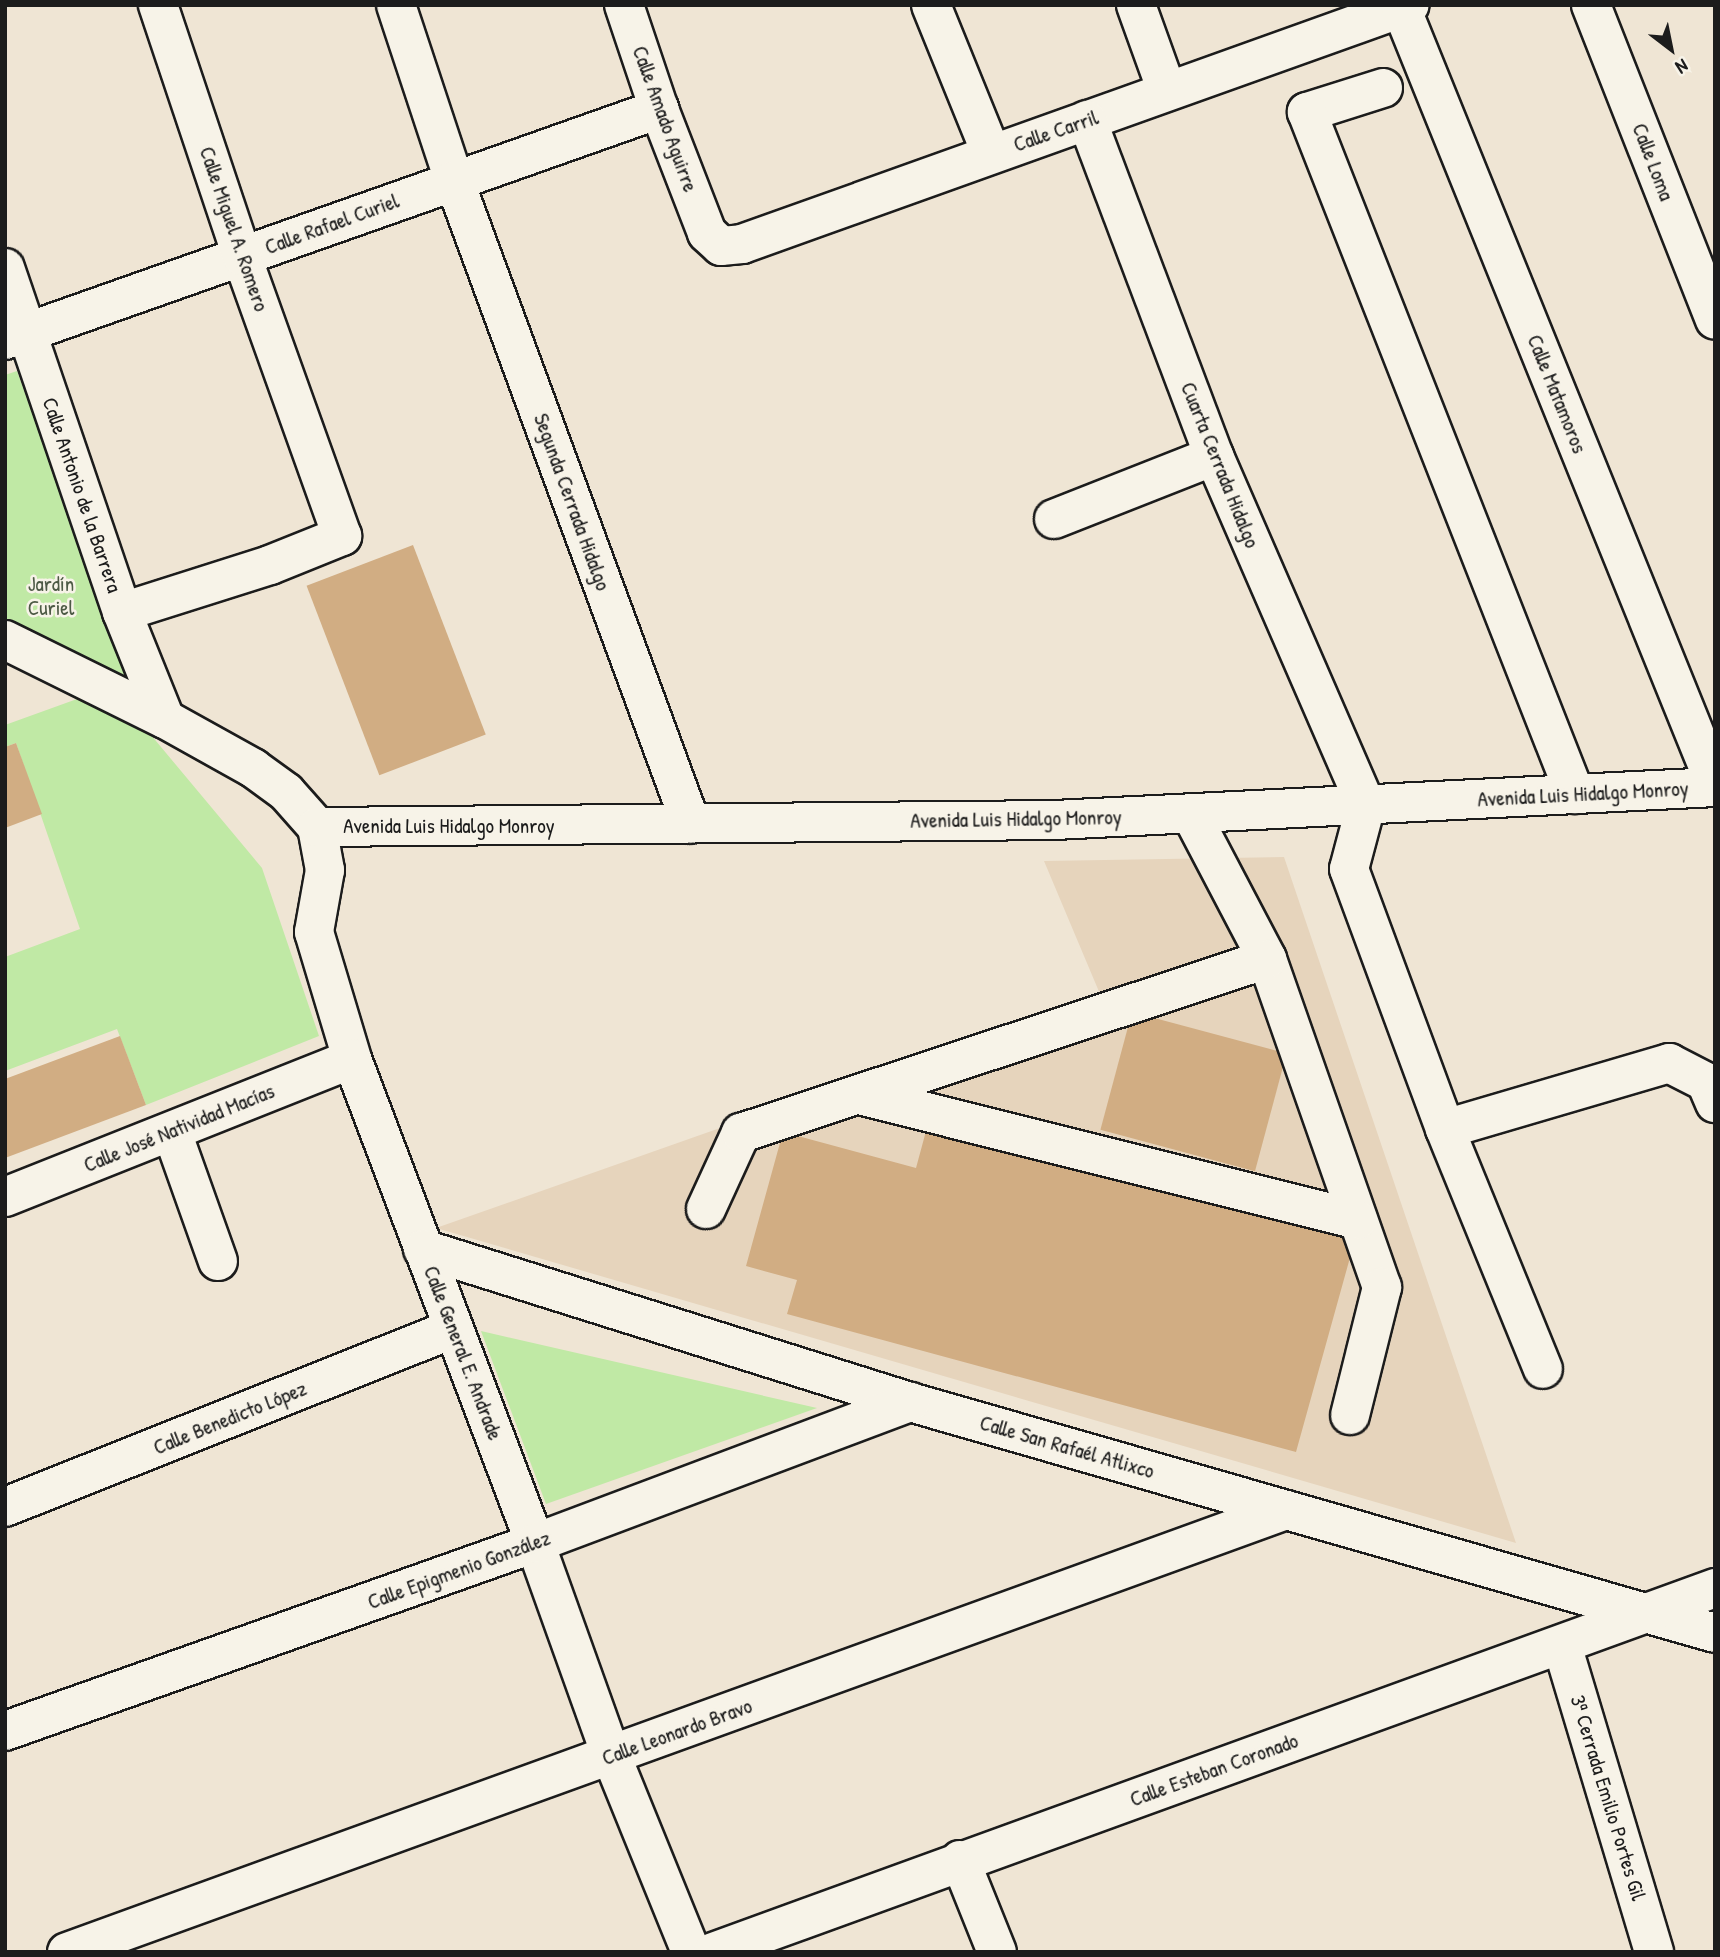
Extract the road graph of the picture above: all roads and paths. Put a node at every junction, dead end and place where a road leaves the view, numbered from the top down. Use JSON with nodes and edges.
{"nodes":[{"id":1,"x":158,"y":5,"type":"edge"},
{"id":2,"x":396,"y":5,"type":"edge"},
{"id":3,"x":624,"y":5,"type":"edge"},
{"id":4,"x":931,"y":5,"type":"edge"},
{"id":5,"x":1136,"y":5,"type":"edge"},
{"id":6,"x":1591,"y":5,"type":"edge"},
{"id":7,"x":1403,"y":6,"type":"edge"},
{"id":8,"x":1383,"y":88,"type":"dead end"},
{"id":9,"x":1167,"y":91,"type":"junction"},
{"id":10,"x":659,"y":109,"type":"junction"},
{"id":11,"x":1087,"y":120,"type":"junction"},
{"id":12,"x":991,"y":153,"type":"junction"},
{"id":13,"x":454,"y":180,"type":"junction"},
{"id":14,"x":707,"y":233,"type":"joint"},
{"id":15,"x":242,"y":256,"type":"junction"},
{"id":16,"x":5,"y":268,"type":"edge"},
{"id":17,"x":1715,"y":319,"type":"edge"},
{"id":18,"x":16,"y":336,"type":"edge"},
{"id":19,"x":1214,"y":456,"type":"junction"},
{"id":20,"x":1054,"y":519,"type":"dead end"},
{"id":21,"x":122,"y":612,"type":"junction"},
{"id":22,"x":5,"y":640,"type":"edge"},
{"id":23,"x":165,"y":719,"type":"junction"},
{"id":24,"x":1715,"y":785,"type":"edge"},
{"id":25,"x":1575,"y":794,"type":"junction"},
{"id":26,"x":1366,"y":805,"type":"junction"},
{"id":27,"x":1191,"y":814,"type":"junction"},
{"id":28,"x":691,"y":824,"type":"junction"},
{"id":29,"x":317,"y":827,"type":"junction"},
{"id":30,"x":1267,"y":959,"type":"junction"},
{"id":31,"x":352,"y":1059,"type":"junction"},
{"id":32,"x":859,"y":1095,"type":"junction"},
{"id":33,"x":1715,"y":1103,"type":"edge"},
{"id":34,"x":1445,"y":1129,"type":"junction"},
{"id":35,"x":172,"y":1132,"type":"junction"},
{"id":36,"x":5,"y":1197,"type":"edge"},
{"id":37,"x":706,"y":1209,"type":"dead end"},
{"id":38,"x":1358,"y":1220,"type":"junction"},
{"id":39,"x":423,"y":1249,"type":"junction"},
{"id":40,"x":218,"y":1261,"type":"dead end"},
{"id":41,"x":454,"y":1328,"type":"junction"},
{"id":42,"x":1543,"y":1369,"type":"dead end"},
{"id":43,"x":910,"y":1402,"type":"junction"},
{"id":44,"x":1350,"y":1415,"type":"dead end"},
{"id":45,"x":5,"y":1507,"type":"edge"},
{"id":46,"x":1286,"y":1510,"type":"junction"},
{"id":47,"x":535,"y":1543,"type":"junction"},
{"id":48,"x":1715,"y":1588,"type":"edge"},
{"id":49,"x":1646,"y":1611,"type":"junction"},
{"id":50,"x":1715,"y":1633,"type":"edge"},
{"id":51,"x":1562,"y":1645,"type":"junction"},
{"id":52,"x":5,"y":1731,"type":"edge"},
{"id":53,"x":611,"y":1755,"type":"junction"},
{"id":54,"x":960,"y":1860,"type":"junction"},
{"id":55,"x":67,"y":1952,"type":"edge"},
{"id":56,"x":691,"y":1952,"type":"edge"},
{"id":57,"x":713,"y":1952,"type":"edge"},
{"id":58,"x":998,"y":1952,"type":"edge"},
{"id":59,"x":1654,"y":1952,"type":"edge"}],
"edges":[{"from":1,"to":15,"type":"street","name":"Calle Miguel A. Romero"},
{"from":2,"to":13,"type":"street","name":"Segunda Cerrada Hidalgo"},
{"from":3,"to":10,"type":"street","name":"Calle Amado Aguirre"},
{"from":4,"to":12,"type":"street"},
{"from":5,"to":9,"type":"street"},
{"from":6,"to":17,"type":"street","name":"Calle Loma"},
{"from":7,"to":9,"type":"street","name":"Calle Carril"},
{"from":7,"to":24,"type":"street","name":"Calle Matamoros"},
{"from":8,"to":25,"type":"street"},
{"from":9,"to":11,"type":"street","name":"Calle Carril"},
{"from":10,"to":13,"type":"street","name":"Calle Rafael Curiel"},
{"from":10,"to":14,"type":"street","name":"Calle Amado Aguirre"},
{"from":11,"to":12,"type":"street","name":"Calle Carril"},
{"from":11,"to":19,"type":"street","name":"Cuarta Cerrada Hidalgo"},
{"from":12,"to":14,"type":"street","name":"Calle Carril"},
{"from":13,"to":15,"type":"street","name":"Calle Rafael Curiel"},
{"from":13,"to":28,"type":"street","name":"Segunda Cerrada Hidalgo"},
{"from":15,"to":18,"type":"street","name":"Calle Rafael Curiel"},
{"from":15,"to":21,"type":"street","name":"Calle Miguel A. Romero"},
{"from":16,"to":18,"type":"street","name":"Calle Antonio de la Barrera"},
{"from":18,"to":21,"type":"street","name":"Calle Antonio de la Barrera"},
{"from":19,"to":20,"type":"street"},
{"from":19,"to":26,"type":"street","name":"Cuarta Cerrada Hidalgo"},
{"from":21,"to":23,"type":"street","name":"Calle Antonio de la Barrera"},
{"from":22,"to":23,"type":"street"},
{"from":23,"to":29,"type":"street"},
{"from":24,"to":25,"type":"street","name":"Avenida Luis Hidalgo Monroy"},
{"from":25,"to":26,"type":"street","name":"Avenida Luis Hidalgo Monroy"},
{"from":26,"to":27,"type":"street","name":"Avenida Luis Hidalgo Monroy"},
{"from":26,"to":34,"type":"street"},
{"from":27,"to":28,"type":"street","name":"Avenida Luis Hidalgo Monroy"},
{"from":27,"to":30,"type":"street"},
{"from":28,"to":29,"type":"street","name":"Avenida Luis Hidalgo Monroy"},
{"from":29,"to":31,"type":"street","name":"Calle General E. Andrade"},
{"from":30,"to":32,"type":"street"},
{"from":30,"to":38,"type":"street"},
{"from":31,"to":35,"type":"street","name":"Calle José Natividad Macías"},
{"from":31,"to":39,"type":"street","name":"Calle General E. Andrade"},
{"from":32,"to":37,"type":"street"},
{"from":32,"to":38,"type":"street"},
{"from":33,"to":34,"type":"street"},
{"from":34,"to":42,"type":"street"},
{"from":35,"to":36,"type":"street","name":"Calle José Natividad Macías"},
{"from":35,"to":40,"type":"street"},
{"from":38,"to":44,"type":"street"},
{"from":39,"to":41,"type":"street","name":"Calle General E. Andrade"},
{"from":39,"to":43,"type":"street","name":"Calle San Rafaél Atlixco"},
{"from":41,"to":45,"type":"street","name":"Calle Benedicto López"},
{"from":41,"to":47,"type":"street","name":"Calle General E. Andrade"},
{"from":43,"to":46,"type":"street","name":"Calle San Rafaél Atlixco"},
{"from":43,"to":47,"type":"street","name":"Calle Epigmenio González"},
{"from":46,"to":49,"type":"street","name":"Calle San Rafaél Atlixco"},
{"from":46,"to":53,"type":"street","name":"Calle Leonardo Bravo"},
{"from":47,"to":52,"type":"street","name":"Calle Epigmenio González"},
{"from":47,"to":53,"type":"street","name":"Calle General E. Andrade"},
{"from":48,"to":49,"type":"street","name":"Calle Esteban Coronado"},
{"from":49,"to":50,"type":"street","name":"Calle San Rafaél Atlixco"},
{"from":49,"to":51,"type":"street","name":"Calle Esteban Coronado"},
{"from":51,"to":54,"type":"street","name":"Calle Esteban Coronado"},
{"from":51,"to":59,"type":"street","name":"3ª Cerrada Emilio Portes Gil"},
{"from":53,"to":55,"type":"street","name":"Calle Leonardo Bravo"},
{"from":53,"to":56,"type":"street","name":"Calle General E. Andrade"},
{"from":54,"to":57,"type":"street","name":"Calle Esteban Coronado"},
{"from":54,"to":58,"type":"street"}]}
